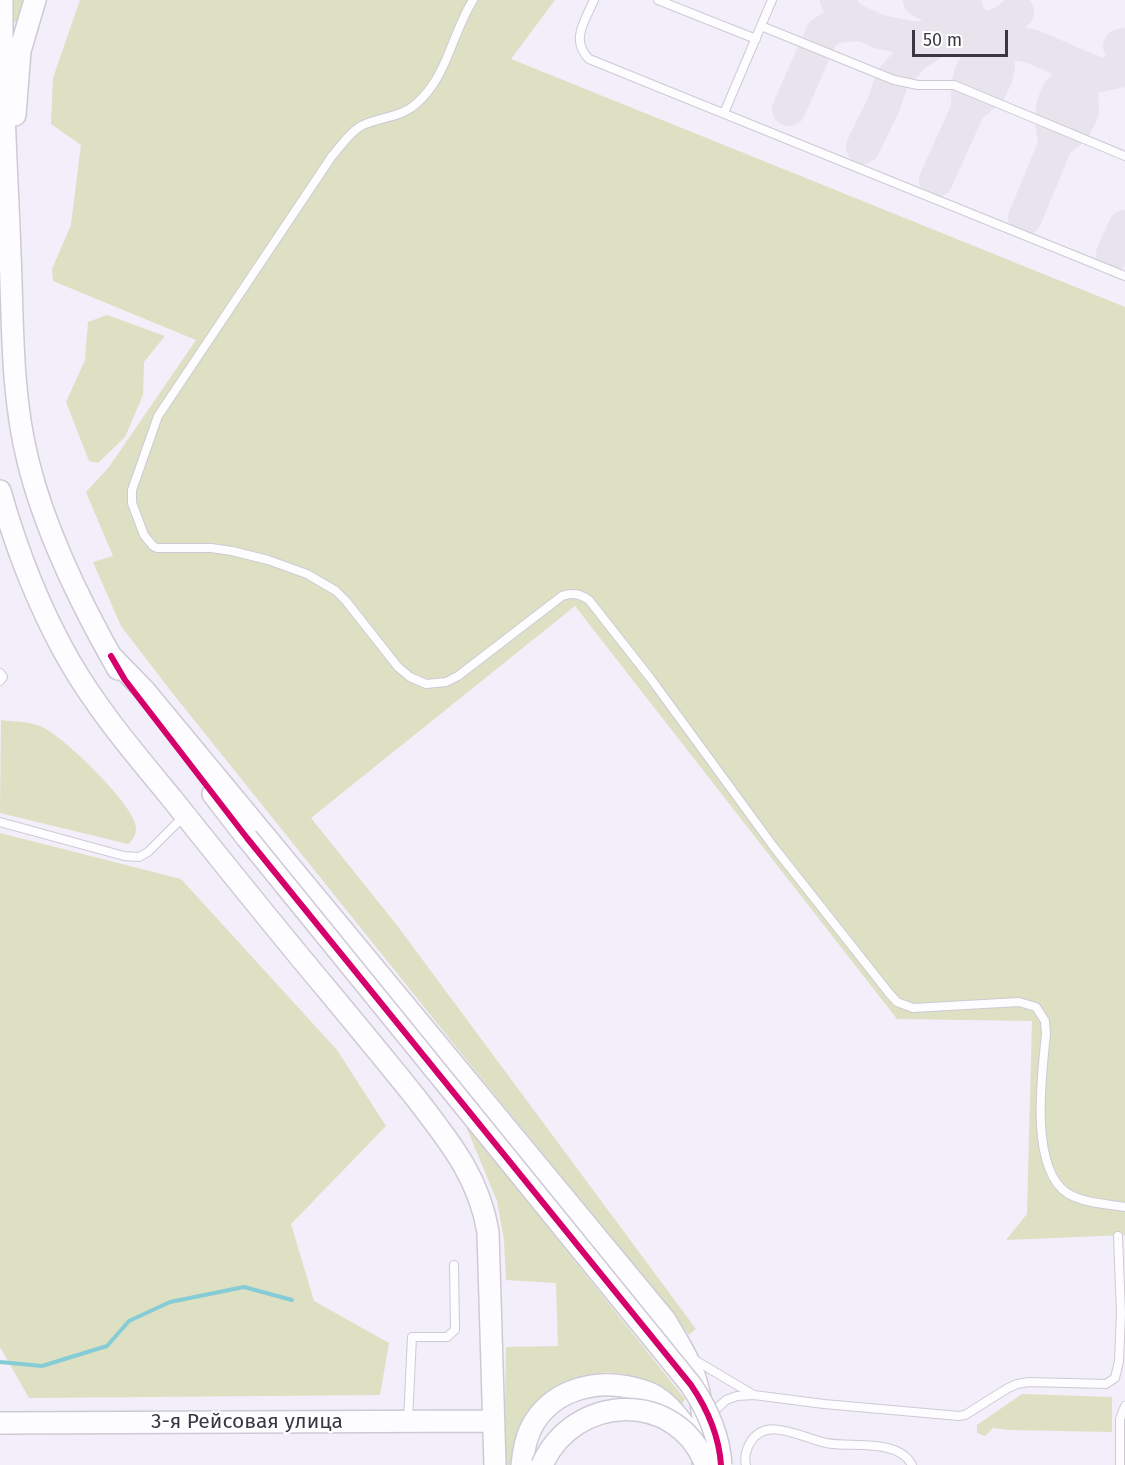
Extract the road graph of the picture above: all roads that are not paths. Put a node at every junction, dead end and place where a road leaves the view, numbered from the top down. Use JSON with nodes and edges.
{"nodes":[{"id":1,"x":2,"y":0,"type":"edge"},
{"id":2,"x":35,"y":0,"type":"edge"},
{"id":3,"x":473,"y":0,"type":"edge"},
{"id":4,"x":594,"y":0,"type":"edge"},
{"id":5,"x":658,"y":0,"type":"edge"},
{"id":6,"x":772,"y":0,"type":"edge"},
{"id":7,"x":671,"y":2,"type":"edge"},
{"id":8,"x":761,"y":26,"type":"junction"},
{"id":9,"x":756,"y":39,"type":"junction"},
{"id":10,"x":724,"y":113,"type":"junction"},
{"id":11,"x":1125,"y":156,"type":"edge"},
{"id":12,"x":7,"y":176,"type":"junction"},
{"id":13,"x":1125,"y":276,"type":"edge"},
{"id":14,"x":0,"y":491,"type":"edge"},
{"id":15,"x":111,"y":656,"type":"junction"},
{"id":16,"x":0,"y":673,"type":"edge"},
{"id":17,"x":0,"y":681,"type":"edge"},
{"id":18,"x":185,"y":815,"type":"junction"},
{"id":19,"x":0,"y":822,"type":"edge"},
{"id":20,"x":1125,"y":1207,"type":"edge"},
{"id":21,"x":1118,"y":1236,"type":"dead end"},
{"id":22,"x":454,"y":1264,"type":"dead end"},
{"id":23,"x":1123,"y":1314,"type":"edge"},
{"id":24,"x":682,"y":1350,"type":"junction"},
{"id":25,"x":754,"y":1395,"type":"junction"},
{"id":26,"x":1125,"y":1406,"type":"edge"},
{"id":27,"x":494,"y":1421,"type":"junction"},
{"id":28,"x":408,"y":1422,"type":"junction"},
{"id":29,"x":0,"y":1423,"type":"edge"},
{"id":30,"x":702,"y":1429,"type":"junction"},
{"id":31,"x":708,"y":1464,"type":"edge"},
{"id":32,"x":495,"y":1465,"type":"edge"},
{"id":33,"x":522,"y":1465,"type":"edge"},
{"id":34,"x":542,"y":1465,"type":"edge"},
{"id":35,"x":746,"y":1465,"type":"edge"},
{"id":36,"x":912,"y":1465,"type":"edge"},
{"id":37,"x":1120,"y":1465,"type":"edge"}],
"edges":[{"from":1,"to":12,"type":"main road"},
{"from":2,"to":12,"type":"main road"},
{"from":3,"to":20,"type":"lane"},
{"from":4,"to":10,"type":"lane"},
{"from":5,"to":7,"type":"lane"},
{"from":6,"to":8,"type":"lane"},
{"from":7,"to":9,"type":"lane"},
{"from":8,"to":9,"type":"lane"},
{"from":8,"to":11,"type":"lane"},
{"from":9,"to":10,"type":"lane"},
{"from":10,"to":13,"type":"lane"},
{"from":12,"to":15,"type":"main road"},
{"from":14,"to":18,"type":"main road"},
{"from":15,"to":24,"type":"main road"},
{"from":15,"to":31,"type":"main road","bridge":true},
{"from":16,"to":17,"type":"lane"},
{"from":18,"to":19,"type":"lane"},
{"from":18,"to":27,"type":"main road"},
{"from":21,"to":23,"type":"lane"},
{"from":22,"to":28,"type":"lane"},
{"from":23,"to":25,"type":"lane"},
{"from":24,"to":25,"type":"lane"},
{"from":24,"to":30,"type":"main road"},
{"from":25,"to":30,"type":"lane"},
{"from":26,"to":37,"type":"lane"},
{"from":27,"to":28,"type":"main road","name":"3-я Рейсовая улица"},
{"from":27,"to":32,"type":"main road"},
{"from":28,"to":29,"type":"main road","name":"3-я Рейсовая улица"},
{"from":30,"to":31,"type":"main road"},
{"from":31,"to":33,"type":"main road"},
{"from":31,"to":34,"type":"main road","bridge":true},
{"from":35,"to":36,"type":"lane"}]}
